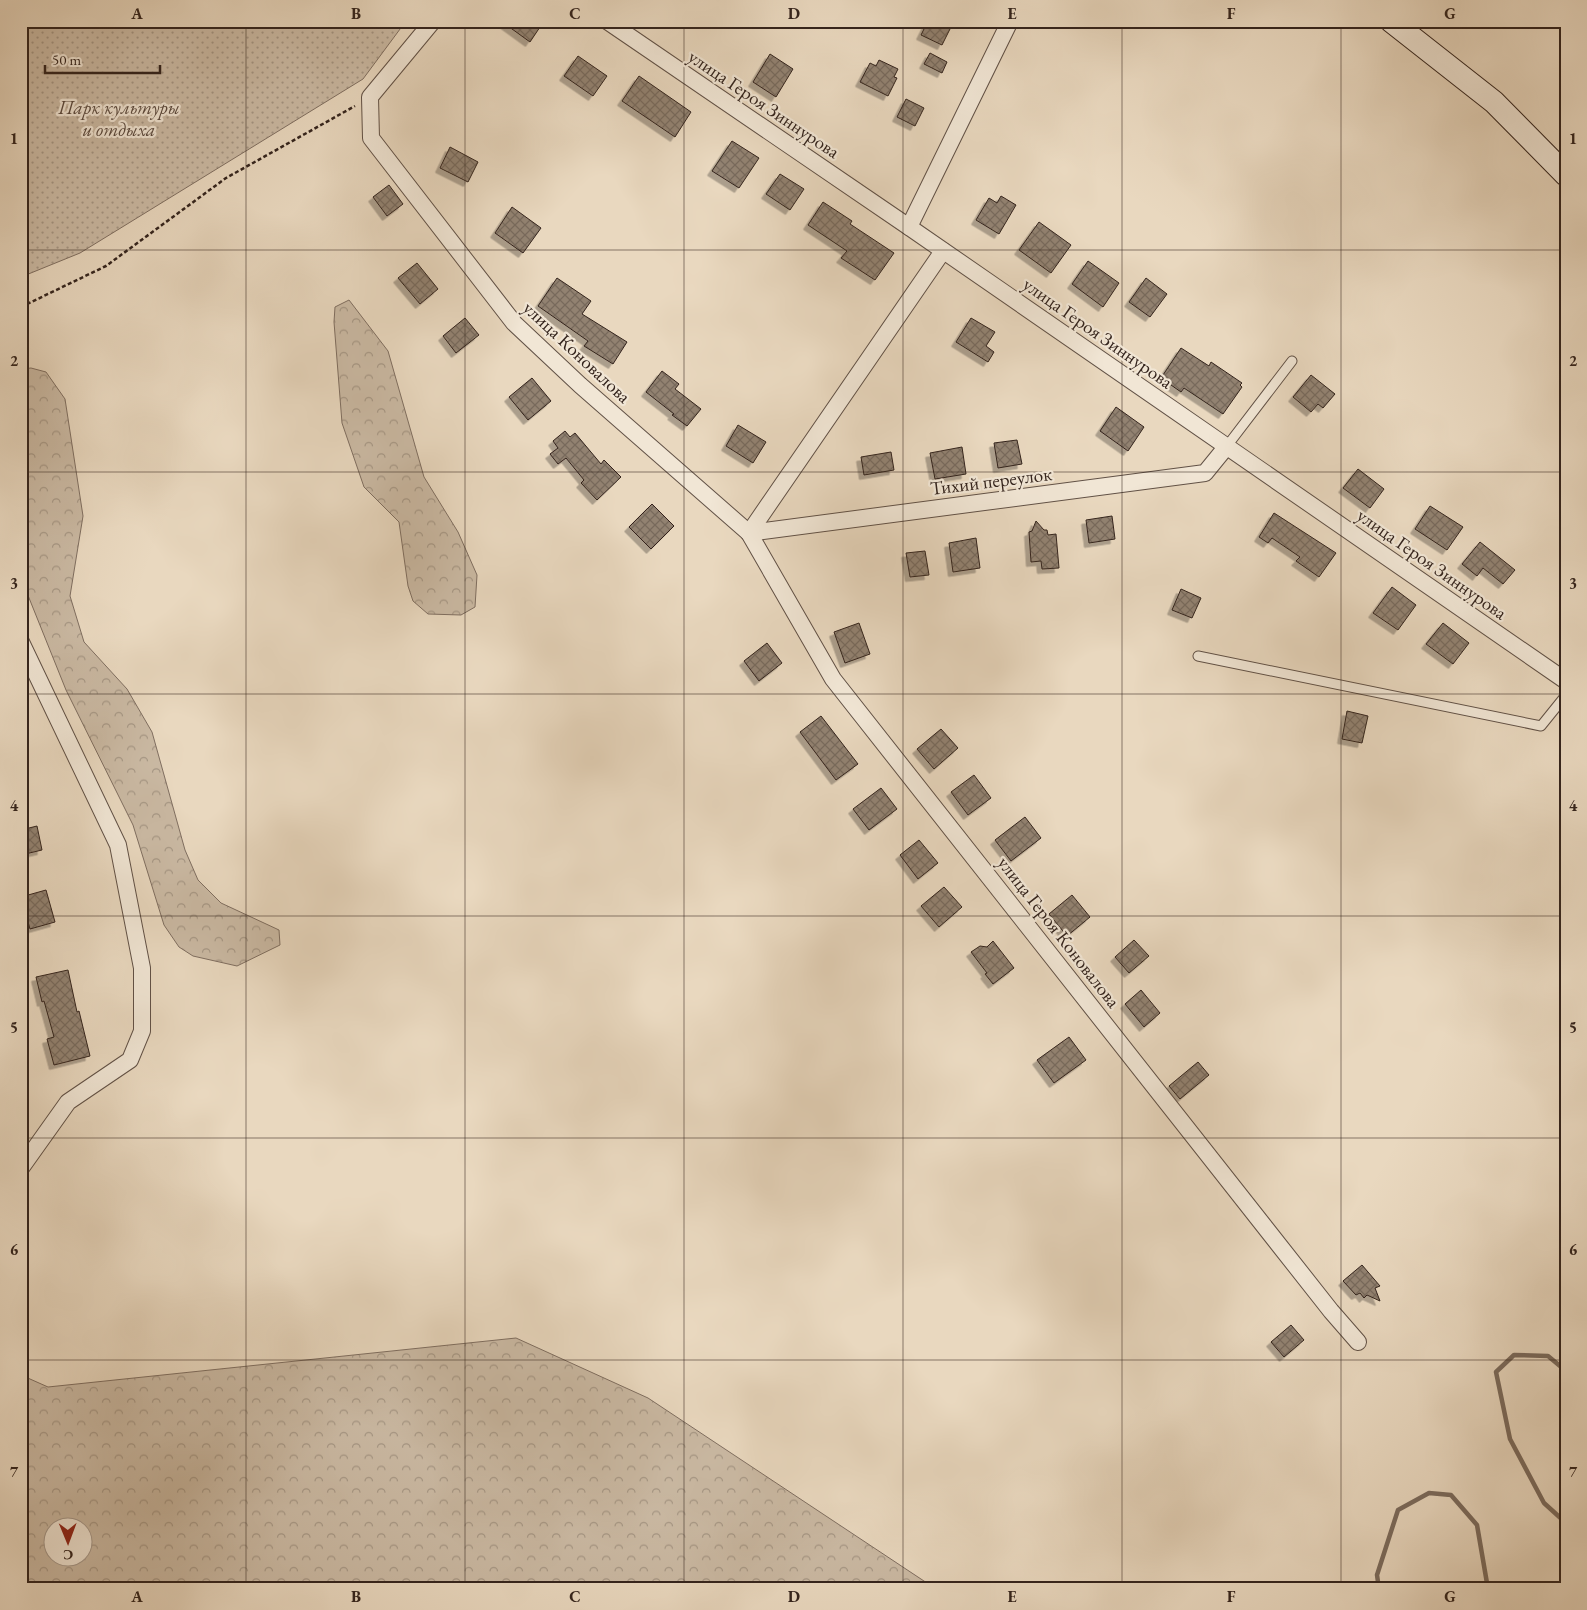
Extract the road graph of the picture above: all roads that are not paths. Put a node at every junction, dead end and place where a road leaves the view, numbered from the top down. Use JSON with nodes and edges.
{"nodes":[{"id":1,"x":433,"y":21,"type":"edge"},
{"id":2,"x":607,"y":21,"type":"edge"},
{"id":3,"x":1010,"y":21,"type":"edge"},
{"id":4,"x":1391,"y":21,"type":"edge"},
{"id":5,"x":1566,"y":175,"type":"edge"},
{"id":6,"x":909,"y":227,"type":"junction"},
{"id":7,"x":943,"y":251,"type":"junction"},
{"id":8,"x":1292,"y":361,"type":"dead end"},
{"id":9,"x":1227,"y":446,"type":"junction"},
{"id":10,"x":749,"y":533,"type":"junction"},
{"id":11,"x":21,"y":642,"type":"edge"},
{"id":12,"x":1198,"y":656,"type":"dead end"},
{"id":13,"x":1566,"y":681,"type":"edge"},
{"id":14,"x":1566,"y":695,"type":"edge"},
{"id":15,"x":21,"y":1168,"type":"edge"},
{"id":16,"x":1358,"y":1342,"type":"dead end"}],
"edges":[{"from":1,"to":10,"type":"street","name":"улица Коновалова"},
{"from":2,"to":6,"type":"street","name":"улица Героя Зиннурова"},
{"from":3,"to":6,"type":"street"},
{"from":4,"to":5,"type":"street"},
{"from":6,"to":7,"type":"street","name":"улица Героя Зиннурова"},
{"from":7,"to":9,"type":"street","name":"улица Героя Зиннурова"},
{"from":7,"to":10,"type":"street"},
{"from":8,"to":9,"type":"lane"},
{"from":9,"to":10,"type":"street","name":"Тихий переулок"},
{"from":9,"to":13,"type":"street","name":"улица Героя Зиннурова"},
{"from":10,"to":16,"type":"street","name":"улица Героя Коновалова"},
{"from":11,"to":15,"type":"street"},
{"from":12,"to":14,"type":"lane"}]}
